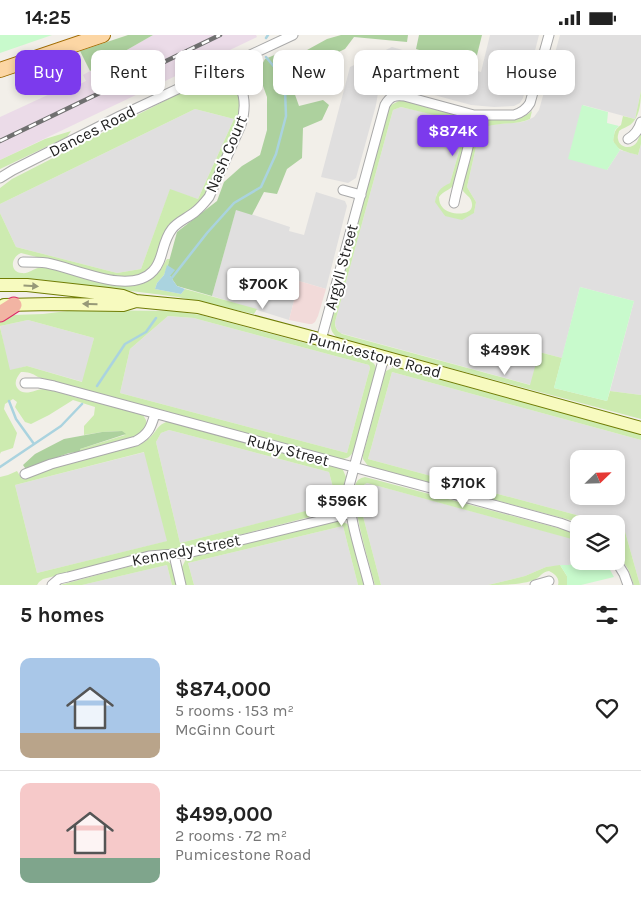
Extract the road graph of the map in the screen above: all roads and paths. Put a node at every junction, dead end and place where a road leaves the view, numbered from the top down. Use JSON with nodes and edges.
{"nodes":[{"id":1,"x":103,"y":35,"type":"edge"},
{"id":2,"x":293,"y":35,"type":"edge"},
{"id":3,"x":549,"y":35,"type":"edge"},
{"id":4,"x":260,"y":50,"type":"edge"},
{"id":5,"x":0,"y":70,"type":"edge"},
{"id":6,"x":175,"y":90,"type":"edge"},
{"id":7,"x":243,"y":95,"type":"edge"},
{"id":8,"x":474,"y":115,"type":"junction"},
{"id":9,"x":641,"y":122,"type":"edge"},
{"id":10,"x":628,"y":139,"type":"dead end"},
{"id":11,"x":0,"y":178,"type":"edge"},
{"id":12,"x":343,"y":190,"type":"dead end"},
{"id":13,"x":361,"y":195,"type":"junction"},
{"id":14,"x":454,"y":203,"type":"dead end"},
{"id":15,"x":24,"y":262,"type":"dead end"},
{"id":16,"x":0,"y":285,"type":"edge"},
{"id":17,"x":136,"y":301,"type":"junction"},
{"id":18,"x":7,"y":305,"type":"edge"},
{"id":19,"x":0,"y":314,"type":"edge"},
{"id":20,"x":321,"y":340,"type":"junction"},
{"id":21,"x":384,"y":357,"type":"junction"},
{"id":22,"x":25,"y":383,"type":"dead end"},
{"id":23,"x":155,"y":414,"type":"junction"},
{"id":24,"x":641,"y":428,"type":"edge"},
{"id":25,"x":354,"y":467,"type":"junction"},
{"id":26,"x":25,"y":474,"type":"dead end"},
{"id":27,"x":351,"y":513,"type":"junction"},
{"id":28,"x":570,"y":527,"type":"edge"},
{"id":29,"x":174,"y":555,"type":"junction"},
{"id":30,"x":622,"y":570,"type":"edge"},
{"id":31,"x":549,"y":581,"type":"dead end"},
{"id":32,"x":52,"y":585,"type":"edge"},
{"id":33,"x":181,"y":585,"type":"edge"},
{"id":34,"x":369,"y":585,"type":"edge"},
{"id":35,"x":535,"y":585,"type":"edge"},
{"id":36,"x":628,"y":585,"type":"edge"}],
"edges":[{"from":1,"to":5,"type":"main road"},
{"from":2,"to":4,"type":"street","name":"Dances Road"},
{"from":3,"to":8,"type":"street","name":"Argyll Street"},
{"from":6,"to":11,"type":"street","name":"Dances Road"},
{"from":7,"to":15,"type":"street","name":"Nash Court"},
{"from":8,"to":13,"type":"street","name":"Argyll Street"},
{"from":8,"to":14,"type":"street"},
{"from":9,"to":10,"type":"street"},
{"from":12,"to":13,"type":"street"},
{"from":13,"to":20,"type":"street","name":"Argyll Street"},
{"from":16,"to":17,"type":"main road","name":"Pumicestone Road","one_way":true},
{"from":17,"to":18,"type":"main road","name":"Pumicestone Road","one_way":true},
{"from":17,"to":20,"type":"main road","name":"Pumicestone Road"},
{"from":18,"to":19,"type":"highway"},
{"from":20,"to":21,"type":"main road","name":"Pumicestone Road"},
{"from":21,"to":24,"type":"main road","name":"Pumicestone Road"},
{"from":21,"to":25,"type":"street"},
{"from":22,"to":23,"type":"street","name":"Ruby Street"},
{"from":23,"to":25,"type":"street","name":"Ruby Street"},
{"from":23,"to":26,"type":"street"},
{"from":25,"to":27,"type":"street"},
{"from":25,"to":28,"type":"street","name":"Ruby Street"},
{"from":27,"to":29,"type":"street","name":"Kennedy Street"},
{"from":27,"to":34,"type":"street"},
{"from":29,"to":32,"type":"street","name":"Kennedy Street"},
{"from":29,"to":33,"type":"street"},
{"from":30,"to":36,"type":"street"},
{"from":31,"to":35,"type":"street"}]}
